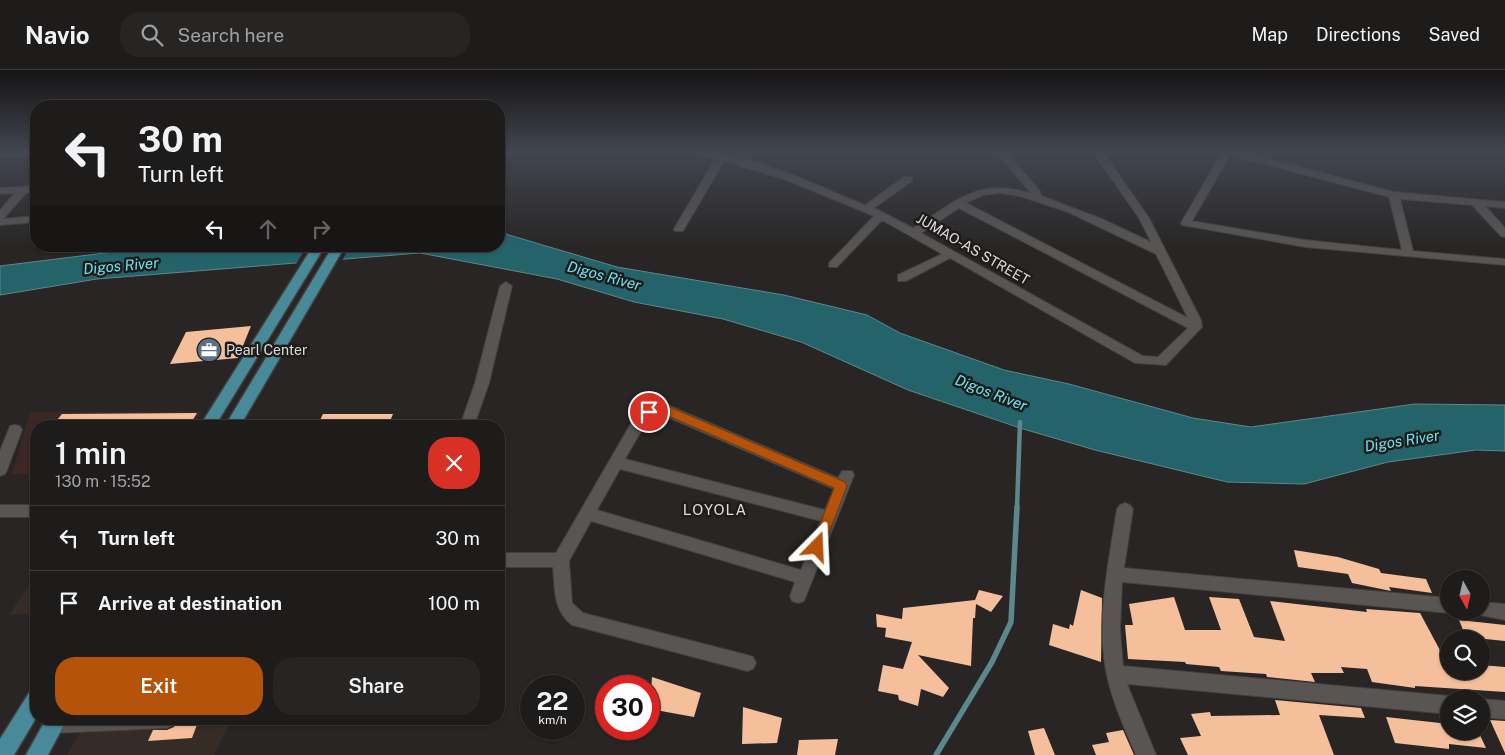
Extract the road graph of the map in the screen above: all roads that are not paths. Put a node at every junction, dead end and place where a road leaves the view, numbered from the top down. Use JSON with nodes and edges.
{"nodes":[{"id":1,"x":706,"y":184,"type":"edge"},
{"id":2,"x":808,"y":184,"type":"edge"},
{"id":3,"x":901,"y":184,"type":"edge"},
{"id":4,"x":1028,"y":184,"type":"edge"},
{"id":5,"x":1120,"y":184,"type":"edge"},
{"id":6,"x":1209,"y":184,"type":"edge"},
{"id":7,"x":1352,"y":184,"type":"edge"},
{"id":8,"x":24,"y":190,"type":"junction"},
{"id":9,"x":30,"y":190,"type":"edge"},
{"id":10,"x":0,"y":191,"type":"edge"},
{"id":11,"x":1394,"y":195,"type":"junction"},
{"id":12,"x":1036,"y":196,"type":"junction"},
{"id":13,"x":1476,"y":203,"type":"junction"},
{"id":14,"x":960,"y":204,"type":"junction"},
{"id":15,"x":1505,"y":204,"type":"edge"},
{"id":16,"x":866,"y":208,"type":"junction"},
{"id":17,"x":881,"y":215,"type":"junction"},
{"id":18,"x":0,"y":216,"type":"edge"},
{"id":19,"x":30,"y":220,"type":"edge"},
{"id":20,"x":0,"y":222,"type":"edge"},
{"id":21,"x":1186,"y":223,"type":"joint"},
{"id":22,"x":679,"y":229,"type":"dead end"},
{"id":23,"x":915,"y":232,"type":"junction"},
{"id":24,"x":1505,"y":234,"type":"edge"},
{"id":25,"x":316,"y":252,"type":"edge"},
{"id":26,"x":335,"y":252,"type":"edge"},
{"id":27,"x":1161,"y":252,"type":"junction"},
{"id":28,"x":1408,"y":253,"type":"junction"},
{"id":29,"x":950,"y":254,"type":"junction"},
{"id":30,"x":1505,"y":262,"type":"edge"},
{"id":31,"x":833,"y":265,"type":"dead end"},
{"id":32,"x":902,"y":278,"type":"dead end"},
{"id":33,"x":506,"y":286,"type":"dead end"},
{"id":34,"x":1196,"y":327,"type":"junction"},
{"id":35,"x":1143,"y":361,"type":"joint"},
{"id":36,"x":211,"y":420,"type":"edge"},
{"id":37,"x":236,"y":420,"type":"edge"},
{"id":38,"x":469,"y":420,"type":"edge"},
{"id":39,"x":15,"y":430,"type":"dead end"},
{"id":40,"x":617,"y":463,"type":"junction"},
{"id":41,"x":0,"y":470,"type":"edge"},
{"id":42,"x":1124,"y":509,"type":"dead end"},
{"id":43,"x":0,"y":511,"type":"edge"},
{"id":44,"x":30,"y":511,"type":"edge"},
{"id":45,"x":589,"y":514,"type":"junction"},
{"id":46,"x":829,"y":517,"type":"junction"},
{"id":47,"x":505,"y":560,"type":"edge"},
{"id":48,"x":561,"y":560,"type":"junction"},
{"id":49,"x":1115,"y":574,"type":"junction"},
{"id":50,"x":805,"y":578,"type":"junction"},
{"id":51,"x":798,"y":596,"type":"dead end"},
{"id":52,"x":1440,"y":605,"type":"edge"},
{"id":53,"x":1490,"y":610,"type":"edge"},
{"id":54,"x":1505,"y":612,"type":"edge"},
{"id":55,"x":747,"y":663,"type":"dead end"},
{"id":56,"x":1115,"y":674,"type":"junction"},
{"id":57,"x":1440,"y":704,"type":"edge"},
{"id":58,"x":1490,"y":709,"type":"edge"},
{"id":59,"x":30,"y":710,"type":"edge"},
{"id":60,"x":1505,"y":710,"type":"edge"},
{"id":61,"x":54,"y":725,"type":"edge"},
{"id":62,"x":2,"y":755,"type":"edge"},
{"id":63,"x":36,"y":755,"type":"edge"},
{"id":64,"x":1146,"y":755,"type":"edge"}],
"edges":[{"from":1,"to":22,"type":"street"},
{"from":2,"to":16,"type":"street","name":"JUMAO-AS STREET"},
{"from":3,"to":16,"type":"street"},
{"from":4,"to":12,"type":"street"},
{"from":5,"to":27,"type":"street"},
{"from":6,"to":21,"type":"street"},
{"from":7,"to":11,"type":"street"},
{"from":8,"to":9,"type":"street"},
{"from":8,"to":10,"type":"street"},
{"from":8,"to":18,"type":"street"},
{"from":11,"to":13,"type":"street"},
{"from":11,"to":28,"type":"street"},
{"from":12,"to":14,"type":"street"},
{"from":12,"to":27,"type":"street"},
{"from":13,"to":15,"type":"street"},
{"from":13,"to":24,"type":"street"},
{"from":14,"to":23,"type":"street"},
{"from":14,"to":34,"type":"street"},
{"from":16,"to":17,"type":"street","name":"JUMAO-AS STREET"},
{"from":17,"to":23,"type":"street","name":"JUMAO-AS STREET"},
{"from":17,"to":31,"type":"street"},
{"from":19,"to":20,"type":"street"},
{"from":21,"to":28,"type":"street"},
{"from":23,"to":29,"type":"street","name":"JUMAO-AS STREET"},
{"from":25,"to":36,"type":"main road"},
{"from":26,"to":37,"type":"main road"},
{"from":27,"to":34,"type":"street"},
{"from":28,"to":30,"type":"street"},
{"from":29,"to":32,"type":"street"},
{"from":29,"to":35,"type":"street","name":"JUMAO-AS STREET"},
{"from":33,"to":38,"type":"street"},
{"from":34,"to":35,"type":"street"},
{"from":39,"to":41,"type":"street"},
{"from":40,"to":45,"type":"street"},
{"from":40,"to":46,"type":"street"},
{"from":40,"to":46,"type":"street"},
{"from":42,"to":49,"type":"street"},
{"from":43,"to":44,"type":"street"},
{"from":45,"to":48,"type":"street"},
{"from":45,"to":50,"type":"street"},
{"from":46,"to":50,"type":"street"},
{"from":47,"to":48,"type":"street"},
{"from":48,"to":55,"type":"street"},
{"from":49,"to":52,"type":"street"},
{"from":49,"to":56,"type":"street"},
{"from":50,"to":51,"type":"street"},
{"from":53,"to":54,"type":"street"},
{"from":56,"to":57,"type":"street"},
{"from":56,"to":64,"type":"street"},
{"from":58,"to":60,"type":"street"},
{"from":59,"to":62,"type":"main road"},
{"from":61,"to":63,"type":"main road"}]}
